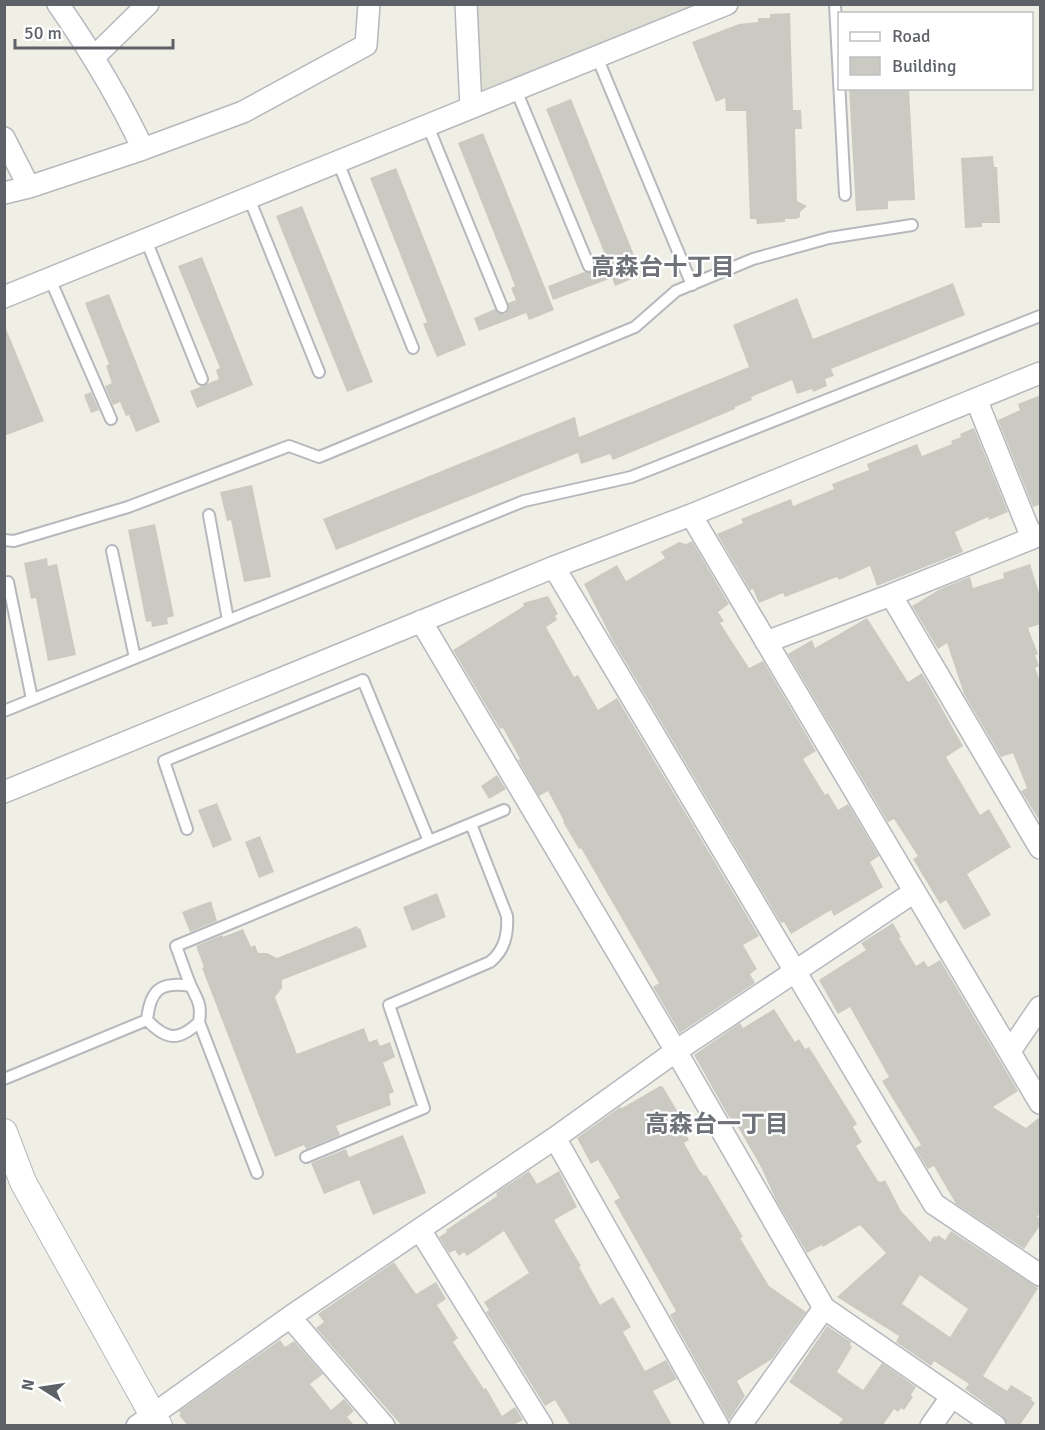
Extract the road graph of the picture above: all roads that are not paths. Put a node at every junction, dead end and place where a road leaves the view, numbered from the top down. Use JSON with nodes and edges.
{"nodes":[{"id":1,"x":58,"y":4,"type":"edge"},
{"id":2,"x":148,"y":4,"type":"edge"},
{"id":3,"x":369,"y":4,"type":"edge"},
{"id":4,"x":466,"y":4,"type":"edge"},
{"id":5,"x":728,"y":4,"type":"edge"},
{"id":6,"x":836,"y":4,"type":"edge"},
{"id":7,"x":838,"y":52,"type":"edge"},
{"id":8,"x":94,"y":57,"type":"junction"},
{"id":9,"x":597,"y":57,"type":"junction"},
{"id":10,"x":516,"y":90,"type":"junction"},
{"id":11,"x":840,"y":90,"type":"edge"},
{"id":12,"x":471,"y":108,"type":"junction"},
{"id":13,"x":428,"y":126,"type":"junction"},
{"id":14,"x":4,"y":138,"type":"edge"},
{"id":15,"x":143,"y":149,"type":"junction"},
{"id":16,"x":338,"y":162,"type":"junction"},
{"id":17,"x":29,"y":187,"type":"junction"},
{"id":18,"x":4,"y":193,"type":"edge"},
{"id":19,"x":844,"y":195,"type":"dead end"},
{"id":20,"x":249,"y":198,"type":"junction"},
{"id":21,"x":912,"y":225,"type":"dead end"},
{"id":22,"x":146,"y":240,"type":"junction"},
{"id":23,"x":589,"y":266,"type":"dead end"},
{"id":24,"x":50,"y":279,"type":"junction"},
{"id":25,"x":692,"y":285,"type":"junction"},
{"id":26,"x":4,"y":297,"type":"edge"},
{"id":27,"x":502,"y":307,"type":"dead end"},
{"id":28,"x":1041,"y":316,"type":"edge"},
{"id":29,"x":413,"y":348,"type":"dead end"},
{"id":30,"x":319,"y":372,"type":"dead end"},
{"id":31,"x":1041,"y":373,"type":"edge"},
{"id":32,"x":202,"y":379,"type":"dead end"},
{"id":33,"x":976,"y":399,"type":"junction"},
{"id":34,"x":111,"y":419,"type":"dead end"},
{"id":35,"x":209,"y":515,"type":"dead end"},
{"id":36,"x":691,"y":515,"type":"junction"},
{"id":37,"x":1036,"y":536,"type":"edge"},
{"id":38,"x":4,"y":540,"type":"edge"},
{"id":39,"x":112,"y":551,"type":"dead end"},
{"id":40,"x":554,"y":567,"type":"junction"},
{"id":41,"x":8,"y":582,"type":"dead end"},
{"id":42,"x":891,"y":595,"type":"junction"},
{"id":43,"x":228,"y":620,"type":"junction"},
{"id":44,"x":421,"y":621,"type":"junction"},
{"id":45,"x":766,"y":642,"type":"junction"},
{"id":46,"x":135,"y":658,"type":"junction"},
{"id":47,"x":32,"y":699,"type":"junction"},
{"id":48,"x":4,"y":711,"type":"edge"},
{"id":49,"x":4,"y":792,"type":"edge"},
{"id":50,"x":504,"y":810,"type":"dead end"},
{"id":51,"x":471,"y":824,"type":"junction"},
{"id":52,"x":187,"y":829,"type":"dead end"},
{"id":53,"x":429,"y":841,"type":"junction"},
{"id":54,"x":1041,"y":848,"type":"edge"},
{"id":55,"x":914,"y":892,"type":"junction"},
{"id":56,"x":796,"y":972,"type":"junction"},
{"id":57,"x":191,"y":986,"type":"junction"},
{"id":58,"x":1041,"y":1007,"type":"edge"},
{"id":59,"x":147,"y":1020,"type":"junction"},
{"id":60,"x":199,"y":1022,"type":"junction"},
{"id":61,"x":676,"y":1051,"type":"junction"},
{"id":62,"x":1010,"y":1051,"type":"junction"},
{"id":63,"x":4,"y":1079,"type":"edge"},
{"id":64,"x":1041,"y":1103,"type":"edge"},
{"id":65,"x":4,"y":1132,"type":"edge"},
{"id":66,"x":555,"y":1138,"type":"junction"},
{"id":67,"x":306,"y":1157,"type":"dead end"},
{"id":68,"x":256,"y":1173,"type":"dead end"},
{"id":69,"x":420,"y":1230,"type":"junction"},
{"id":70,"x":1041,"y":1275,"type":"edge"},
{"id":71,"x":824,"y":1308,"type":"junction"},
{"id":72,"x":290,"y":1317,"type":"junction"},
{"id":73,"x":952,"y":1396,"type":"junction"},
{"id":74,"x":150,"y":1422,"type":"edge"},
{"id":75,"x":384,"y":1425,"type":"edge"},
{"id":76,"x":542,"y":1425,"type":"edge"},
{"id":77,"x":718,"y":1425,"type":"edge"},
{"id":78,"x":740,"y":1425,"type":"edge"},
{"id":79,"x":931,"y":1425,"type":"edge"},
{"id":80,"x":995,"y":1425,"type":"edge"}],
"edges":[{"from":1,"to":8,"type":"street"},
{"from":2,"to":8,"type":"street"},
{"from":3,"to":15,"type":"street"},
{"from":4,"to":12,"type":"street"},
{"from":5,"to":9,"type":"street"},
{"from":6,"to":7,"type":"lane"},
{"from":8,"to":15,"type":"street"},
{"from":9,"to":10,"type":"street"},
{"from":9,"to":25,"type":"lane"},
{"from":10,"to":12,"type":"street"},
{"from":10,"to":23,"type":"lane"},
{"from":11,"to":19,"type":"lane"},
{"from":12,"to":13,"type":"street"},
{"from":13,"to":16,"type":"street"},
{"from":13,"to":27,"type":"lane"},
{"from":14,"to":17,"type":"street"},
{"from":15,"to":17,"type":"street"},
{"from":16,"to":20,"type":"street"},
{"from":16,"to":29,"type":"lane"},
{"from":17,"to":18,"type":"street"},
{"from":20,"to":22,"type":"street"},
{"from":20,"to":30,"type":"lane"},
{"from":21,"to":25,"type":"lane"},
{"from":22,"to":24,"type":"street"},
{"from":22,"to":32,"type":"lane"},
{"from":24,"to":26,"type":"street"},
{"from":24,"to":34,"type":"lane"},
{"from":25,"to":38,"type":"lane"},
{"from":28,"to":43,"type":"lane"},
{"from":31,"to":33,"type":"street"},
{"from":33,"to":36,"type":"street"},
{"from":33,"to":37,"type":"street"},
{"from":35,"to":43,"type":"lane"},
{"from":36,"to":40,"type":"street"},
{"from":36,"to":45,"type":"street"},
{"from":37,"to":42,"type":"street"},
{"from":39,"to":46,"type":"lane"},
{"from":40,"to":44,"type":"street"},
{"from":40,"to":56,"type":"street"},
{"from":41,"to":47,"type":"lane"},
{"from":42,"to":45,"type":"street"},
{"from":42,"to":54,"type":"street"},
{"from":43,"to":46,"type":"lane"},
{"from":44,"to":49,"type":"street"},
{"from":44,"to":61,"type":"street"},
{"from":45,"to":55,"type":"street"},
{"from":46,"to":47,"type":"lane"},
{"from":47,"to":48,"type":"lane"},
{"from":50,"to":51,"type":"lane"},
{"from":51,"to":53,"type":"lane"},
{"from":51,"to":67,"type":"lane"},
{"from":52,"to":53,"type":"lane"},
{"from":53,"to":57,"type":"lane"},
{"from":55,"to":56,"type":"street"},
{"from":55,"to":62,"type":"street"},
{"from":56,"to":61,"type":"street"},
{"from":56,"to":70,"type":"street"},
{"from":57,"to":59,"type":"lane"},
{"from":57,"to":60,"type":"lane"},
{"from":58,"to":62,"type":"street"},
{"from":59,"to":60,"type":"lane"},
{"from":59,"to":63,"type":"lane"},
{"from":60,"to":68,"type":"lane"},
{"from":61,"to":66,"type":"street"},
{"from":61,"to":71,"type":"street"},
{"from":62,"to":64,"type":"street"},
{"from":65,"to":74,"type":"street"},
{"from":66,"to":69,"type":"street"},
{"from":66,"to":77,"type":"street"},
{"from":69,"to":72,"type":"street"},
{"from":69,"to":76,"type":"street"},
{"from":71,"to":73,"type":"street"},
{"from":71,"to":78,"type":"street"},
{"from":72,"to":74,"type":"street"},
{"from":72,"to":75,"type":"street"},
{"from":73,"to":79,"type":"street"},
{"from":73,"to":80,"type":"street"}]}
